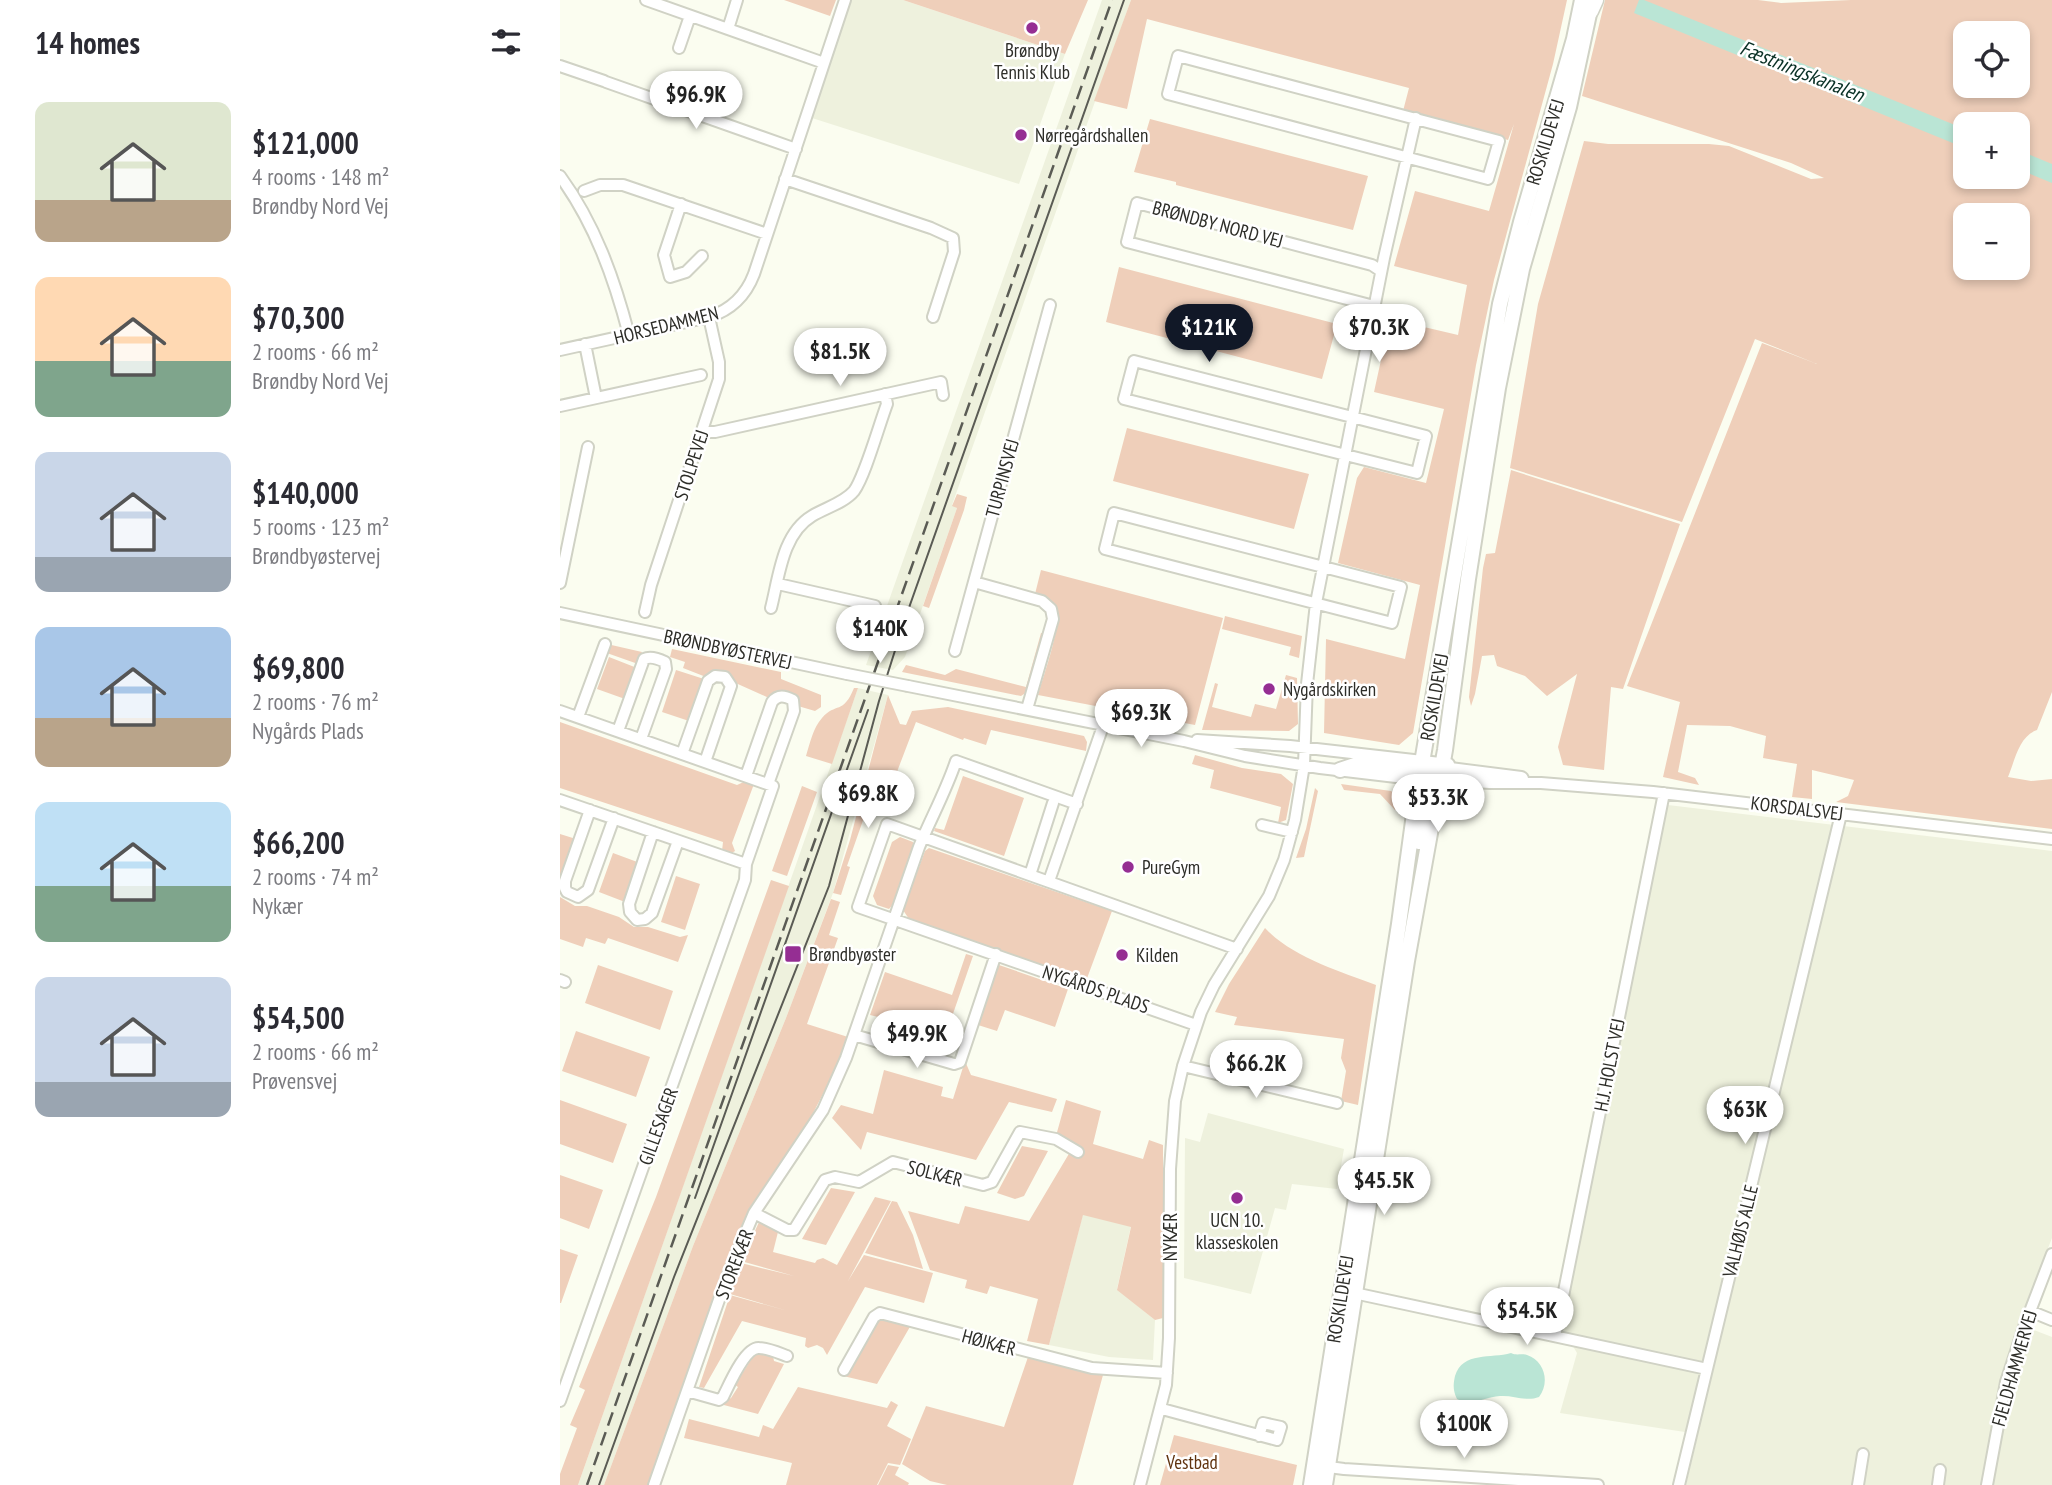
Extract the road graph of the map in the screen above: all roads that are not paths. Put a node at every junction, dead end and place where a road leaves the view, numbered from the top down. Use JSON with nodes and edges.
{"nodes":[{"id":1,"x":646,"y":0,"type":"edge"},
{"id":2,"x":737,"y":0,"type":"edge"},
{"id":3,"x":845,"y":0,"type":"edge"},
{"id":4,"x":1590,"y":3,"type":"edge"},
{"id":5,"x":686,"y":15,"type":"junction"},
{"id":6,"x":728,"y":29,"type":"junction"},
{"id":7,"x":679,"y":48,"type":"dead end"},
{"id":8,"x":824,"y":62,"type":"junction"},
{"id":9,"x":560,"y":66,"type":"edge"},
{"id":10,"x":1421,"y":119,"type":"junction"},
{"id":11,"x":796,"y":149,"type":"junction"},
{"id":12,"x":1406,"y":156,"type":"junction"},
{"id":13,"x":560,"y":176,"type":"edge"},
{"id":14,"x":785,"y":179,"type":"junction"},
{"id":15,"x":584,"y":191,"type":"dead end"},
{"id":16,"x":681,"y":204,"type":"junction"},
{"id":17,"x":767,"y":233,"type":"junction"},
{"id":18,"x":702,"y":256,"type":"dead end"},
{"id":19,"x":1381,"y":271,"type":"junction"},
{"id":20,"x":1049,"y":305,"type":"dead end"},
{"id":21,"x":1374,"y":306,"type":"junction"},
{"id":22,"x":709,"y":317,"type":"junction"},
{"id":23,"x":933,"y":317,"type":"dead end"},
{"id":24,"x":629,"y":335,"type":"junction"},
{"id":25,"x":585,"y":344,"type":"junction"},
{"id":26,"x":560,"y":350,"type":"edge"},
{"id":27,"x":701,"y":375,"type":"dead end"},
{"id":28,"x":885,"y":394,"type":"junction"},
{"id":29,"x":943,"y":395,"type":"dead end"},
{"id":30,"x":596,"y":398,"type":"junction"},
{"id":31,"x":560,"y":406,"type":"edge"},
{"id":32,"x":1353,"y":417,"type":"junction"},
{"id":33,"x":702,"y":432,"type":"junction"},
{"id":34,"x":588,"y":447,"type":"dead end"},
{"id":35,"x":1345,"y":455,"type":"junction"},
{"id":36,"x":1323,"y":567,"type":"junction"},
{"id":37,"x":974,"y":582,"type":"junction"},
{"id":38,"x":560,"y":583,"type":"edge"},
{"id":39,"x":778,"y":584,"type":"junction"},
{"id":40,"x":1316,"y":603,"type":"junction"},
{"id":41,"x":875,"y":606,"type":"dead end"},
{"id":42,"x":771,"y":608,"type":"dead end"},
{"id":43,"x":645,"y":612,"type":"dead end"},
{"id":44,"x":560,"y":613,"type":"edge"},
{"id":45,"x":605,"y":644,"type":"dead end"},
{"id":46,"x":955,"y":651,"type":"dead end"},
{"id":47,"x":1027,"y":709,"type":"junction"},
{"id":48,"x":560,"y":711,"type":"edge"},
{"id":49,"x":578,"y":717,"type":"junction"},
{"id":50,"x":1103,"y":726,"type":"junction"},
{"id":51,"x":618,"y":731,"type":"junction"},
{"id":52,"x":642,"y":739,"type":"junction"},
{"id":53,"x":1184,"y":741,"type":"junction"},
{"id":54,"x":1305,"y":748,"type":"junction"},
{"id":55,"x":682,"y":754,"type":"junction"},
{"id":56,"x":705,"y":762,"type":"junction"},
{"id":57,"x":1304,"y":765,"type":"junction"},
{"id":58,"x":1340,"y":770,"type":"joint"},
{"id":59,"x":1431,"y":771,"type":"junction"},
{"id":60,"x":746,"y":776,"type":"junction"},
{"id":61,"x":1521,"y":779,"type":"joint"},
{"id":62,"x":1541,"y":783,"type":"junction"},
{"id":63,"x":768,"y":784,"type":"junction"},
{"id":64,"x":1664,"y":793,"type":"junction"},
{"id":65,"x":560,"y":800,"type":"edge"},
{"id":66,"x":1053,"y":803,"type":"dead end"},
{"id":67,"x":1077,"y":804,"type":"junction"},
{"id":68,"x":590,"y":810,"type":"junction"},
{"id":69,"x":1841,"y":814,"type":"junction"},
{"id":70,"x":614,"y":818,"type":"junction"},
{"id":71,"x":1262,"y":825,"type":"dead end"},
{"id":72,"x":653,"y":832,"type":"junction"},
{"id":73,"x":1292,"y":832,"type":"junction"},
{"id":74,"x":923,"y":837,"type":"junction"},
{"id":75,"x":2052,"y":839,"type":"edge"},
{"id":76,"x":678,"y":841,"type":"junction"},
{"id":77,"x":746,"y":864,"type":"junction"},
{"id":78,"x":1030,"y":875,"type":"junction"},
{"id":79,"x":1049,"y":881,"type":"junction"},
{"id":80,"x":894,"y":919,"type":"junction"},
{"id":81,"x":1237,"y":949,"type":"junction"},
{"id":82,"x":996,"y":954,"type":"junction"},
{"id":83,"x":1196,"y":1025,"type":"junction"},
{"id":84,"x":854,"y":1035,"type":"junction"},
{"id":85,"x":1183,"y":1066,"type":"junction"},
{"id":86,"x":1337,"y":1103,"type":"dead end"},
{"id":87,"x":1079,"y":1152,"type":"dead end"},
{"id":88,"x":754,"y":1213,"type":"junction"},
{"id":89,"x":2052,"y":1254,"type":"edge"},
{"id":90,"x":1354,"y":1293,"type":"junction"},
{"id":91,"x":2052,"y":1307,"type":"edge"},
{"id":92,"x":2030,"y":1311,"type":"junction"},
{"id":93,"x":2050,"y":1319,"type":"edge"},
{"id":94,"x":1555,"y":1336,"type":"junction"},
{"id":95,"x":787,"y":1356,"type":"dead end"},
{"id":96,"x":1707,"y":1368,"type":"junction"},
{"id":97,"x":844,"y":1370,"type":"dead end"},
{"id":98,"x":1167,"y":1373,"type":"junction"},
{"id":99,"x":563,"y":1385,"type":"edge"},
{"id":100,"x":687,"y":1391,"type":"junction"},
{"id":101,"x":560,"y":1401,"type":"edge"},
{"id":102,"x":1162,"y":1409,"type":"junction"},
{"id":103,"x":1259,"y":1436,"type":"dead end"},
{"id":104,"x":1863,"y":1454,"type":"dead end"},
{"id":105,"x":1321,"y":1466,"type":"junction"},
{"id":106,"x":1940,"y":1470,"type":"dead end"},
{"id":107,"x":1475,"y":1481,"type":"edge"},
{"id":108,"x":1533,"y":1483,"type":"edge"},
{"id":109,"x":654,"y":1485,"type":"edge"},
{"id":110,"x":1140,"y":1485,"type":"edge"},
{"id":111,"x":1311,"y":1485,"type":"edge"},
{"id":112,"x":1325,"y":1485,"type":"edge"},
{"id":113,"x":1598,"y":1485,"type":"edge"},
{"id":114,"x":1679,"y":1485,"type":"edge"},
{"id":115,"x":1858,"y":1485,"type":"edge"},
{"id":116,"x":1938,"y":1485,"type":"edge"},
{"id":117,"x":1987,"y":1485,"type":"edge"}],
"edges":[{"from":1,"to":5,"type":"street"},
{"from":2,"to":6,"type":"street"},
{"from":3,"to":8,"type":"street","name":"HORSEDAMMEN"},
{"from":4,"to":59,"type":"main road","name":"ROSKILDEVEJ"},
{"from":4,"to":59,"type":"main road","name":"ROSKILDEVEJ"},
{"from":5,"to":6,"type":"street"},
{"from":5,"to":7,"type":"street"},
{"from":6,"to":8,"type":"street"},
{"from":8,"to":11,"type":"street","name":"HORSEDAMMEN"},
{"from":9,"to":11,"type":"street"},
{"from":10,"to":12,"type":"street"},
{"from":10,"to":12,"type":"street"},
{"from":10,"to":12,"type":"street"},
{"from":11,"to":14,"type":"street","name":"HORSEDAMMEN"},
{"from":12,"to":19,"type":"street"},
{"from":13,"to":24,"type":"street"},
{"from":14,"to":17,"type":"street","name":"HORSEDAMMEN"},
{"from":14,"to":23,"type":"street"},
{"from":15,"to":16,"type":"street"},
{"from":16,"to":17,"type":"street"},
{"from":16,"to":18,"type":"street"},
{"from":17,"to":22,"type":"street","name":"HORSEDAMMEN"},
{"from":19,"to":21,"type":"street"},
{"from":19,"to":21,"type":"street","name":"BRØNDBY NORD VEJ"},
{"from":20,"to":37,"type":"street","name":"TURPINSVEJ"},
{"from":21,"to":32,"type":"street"},
{"from":22,"to":24,"type":"street","name":"HORSEDAMMEN"},
{"from":22,"to":33,"type":"street","name":"STOLPEVEJ"},
{"from":24,"to":25,"type":"street","name":"HORSEDAMMEN"},
{"from":25,"to":26,"type":"street","name":"HORSEDAMMEN"},
{"from":25,"to":30,"type":"street"},
{"from":27,"to":30,"type":"street"},
{"from":28,"to":29,"type":"street"},
{"from":28,"to":33,"type":"street"},
{"from":28,"to":39,"type":"street"},
{"from":30,"to":31,"type":"street"},
{"from":32,"to":35,"type":"street"},
{"from":32,"to":35,"type":"street"},
{"from":32,"to":35,"type":"street"},
{"from":33,"to":43,"type":"street","name":"STOLPEVEJ"},
{"from":34,"to":38,"type":"street"},
{"from":35,"to":36,"type":"street"},
{"from":36,"to":40,"type":"street"},
{"from":36,"to":40,"type":"street"},
{"from":36,"to":40,"type":"street"},
{"from":37,"to":46,"type":"street","name":"TURPINSVEJ"},
{"from":37,"to":47,"type":"street"},
{"from":39,"to":41,"type":"street"},
{"from":39,"to":42,"type":"street"},
{"from":40,"to":54,"type":"street"},
{"from":44,"to":47,"type":"street","name":"BRØNDBYØSTERVEJ","bridge":true},
{"from":45,"to":49,"type":"street"},
{"from":47,"to":50,"type":"street","name":"BRØNDBYØSTERVEJ"},
{"from":48,"to":49,"type":"street"},
{"from":49,"to":51,"type":"street"},
{"from":50,"to":53,"type":"street","name":"BRØNDBYØSTERVEJ"},
{"from":50,"to":67,"type":"street"},
{"from":51,"to":52,"type":"street"},
{"from":51,"to":52,"type":"street"},
{"from":52,"to":55,"type":"street"},
{"from":53,"to":54,"type":"street","name":"BRØNDBYØSTERVEJ"},
{"from":53,"to":57,"type":"street","name":"BRØNDBYØSTERVEJ"},
{"from":54,"to":57,"type":"street","name":"NYKÆR"},
{"from":54,"to":59,"type":"street","name":"BRØNDBYØSTERVEJ"},
{"from":55,"to":56,"type":"street"},
{"from":55,"to":56,"type":"street"},
{"from":56,"to":60,"type":"street"},
{"from":57,"to":58,"type":"street","name":"BRØNDBYØSTERVEJ"},
{"from":57,"to":73,"type":"street","name":"NYKÆR"},
{"from":58,"to":59,"type":"main road"},
{"from":59,"to":61,"type":"main road"},
{"from":59,"to":62,"type":"street","name":"KORSDALSVEJ"},
{"from":59,"to":90,"type":"main road","name":"ROSKILDEVEJ"},
{"from":59,"to":105,"type":"main road","name":"ROSKILDEVEJ"},
{"from":60,"to":63,"type":"street"},
{"from":60,"to":63,"type":"street"},
{"from":61,"to":62,"type":"street","name":"KORSDALSVEJ"},
{"from":62,"to":64,"type":"street","name":"KORSDALSVEJ"},
{"from":63,"to":77,"type":"street","name":"GILLESAGER"},
{"from":64,"to":69,"type":"street","name":"KORSDALSVEJ"},
{"from":64,"to":94,"type":"street","name":"H.J. HOLST VEJ"},
{"from":65,"to":68,"type":"street"},
{"from":66,"to":78,"type":"street"},
{"from":67,"to":74,"type":"street"},
{"from":67,"to":79,"type":"street"},
{"from":68,"to":70,"type":"street"},
{"from":68,"to":70,"type":"street"},
{"from":69,"to":75,"type":"street","name":"KORSDALSVEJ"},
{"from":69,"to":96,"type":"street","name":"VALHØJS ALLE"},
{"from":70,"to":72,"type":"street"},
{"from":71,"to":73,"type":"street"},
{"from":72,"to":76,"type":"street"},
{"from":72,"to":76,"type":"street"},
{"from":73,"to":81,"type":"street","name":"NYKÆR"},
{"from":74,"to":78,"type":"street","name":"NYGÅRDS PLADS"},
{"from":74,"to":80,"type":"street"},
{"from":74,"to":80,"type":"street","name":"NYGÅRDS PLADS"},
{"from":76,"to":77,"type":"street"},
{"from":77,"to":99,"type":"street","name":"GILLESAGER"},
{"from":78,"to":79,"type":"street","name":"NYGÅRDS PLADS"},
{"from":79,"to":81,"type":"street","name":"NYGÅRDS PLADS"},
{"from":80,"to":82,"type":"street","name":"NYGÅRDS PLADS"},
{"from":80,"to":84,"type":"street"},
{"from":81,"to":83,"type":"street","name":"NYKÆR"},
{"from":82,"to":83,"type":"street","name":"NYGÅRDS PLADS"},
{"from":82,"to":84,"type":"street"},
{"from":83,"to":85,"type":"street","name":"NYKÆR"},
{"from":84,"to":88,"type":"street","name":"STOREKÆR"},
{"from":85,"to":86,"type":"street"},
{"from":85,"to":98,"type":"street","name":"NYKÆR"},
{"from":87,"to":88,"type":"street","name":"SOLKÆR"},
{"from":88,"to":100,"type":"street","name":"STOREKÆR"},
{"from":89,"to":92,"type":"street","name":"FJELDHAMMERVEJ"},
{"from":90,"to":94,"type":"street"},
{"from":90,"to":105,"type":"main road","name":"ROSKILDEVEJ"},
{"from":91,"to":93,"type":"street"},
{"from":92,"to":93,"type":"street"},
{"from":92,"to":117,"type":"street","name":"FJELDHAMMERVEJ"},
{"from":94,"to":96,"type":"street"},
{"from":95,"to":100,"type":"street"},
{"from":96,"to":114,"type":"street","name":"VALHØJS ALLE"},
{"from":97,"to":98,"type":"street","name":"HØJKÆR"},
{"from":98,"to":102,"type":"street","name":"NYKÆR"},
{"from":99,"to":101,"type":"street","name":"GILLESAGER"},
{"from":100,"to":109,"type":"street","name":"STOREKÆR"},
{"from":102,"to":103,"type":"street"},
{"from":102,"to":110,"type":"street","name":"NYKÆR"},
{"from":104,"to":115,"type":"street"},
{"from":105,"to":107,"type":"street"},
{"from":105,"to":111,"type":"main road","name":"ROSKILDEVEJ"},
{"from":105,"to":112,"type":"main road","name":"ROSKILDEVEJ"},
{"from":106,"to":116,"type":"street"},
{"from":107,"to":108,"type":"street"},
{"from":108,"to":113,"type":"street"}]}
